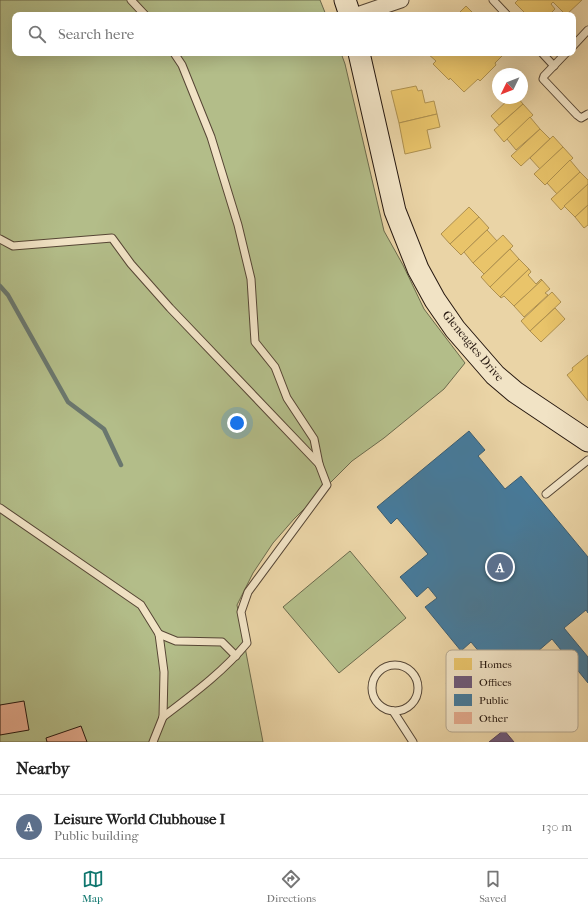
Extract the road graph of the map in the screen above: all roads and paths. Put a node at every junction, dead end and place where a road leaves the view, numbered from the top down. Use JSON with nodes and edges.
{"nodes":[{"id":1,"x":131,"y":0,"type":"edge"},
{"id":2,"x":345,"y":0,"type":"edge"},
{"id":3,"x":401,"y":0,"type":"edge"},
{"id":4,"x":493,"y":0,"type":"edge"},
{"id":5,"x":142,"y":12,"type":"edge"},
{"id":6,"x":349,"y":12,"type":"edge"},
{"id":7,"x":366,"y":12,"type":"edge"},
{"id":8,"x":504,"y":12,"type":"edge"},
{"id":9,"x":588,"y":30,"type":"edge"},
{"id":10,"x":576,"y":43,"type":"edge"},
{"id":11,"x":176,"y":56,"type":"edge"},
{"id":12,"x":360,"y":56,"type":"edge"},
{"id":13,"x":545,"y":56,"type":"edge"},
{"id":14,"x":563,"y":56,"type":"edge"},
{"id":15,"x":554,"y":66,"type":"junction"},
{"id":16,"x":588,"y":114,"type":"edge"},
{"id":17,"x":0,"y":240,"type":"edge"},
{"id":18,"x":588,"y":441,"type":"edge"},
{"id":19,"x":588,"y":460,"type":"edge"},
{"id":20,"x":319,"y":464,"type":"junction"},
{"id":21,"x":546,"y":494,"type":"dead end"},
{"id":22,"x":0,"y":508,"type":"edge"},
{"id":23,"x":159,"y":634,"type":"junction"},
{"id":24,"x":236,"y":656,"type":"junction"},
{"id":25,"x":393,"y":711,"type":"junction"},
{"id":26,"x":163,"y":717,"type":"junction"},
{"id":27,"x":153,"y":742,"type":"edge"},
{"id":28,"x":413,"y":742,"type":"edge"}],
"edges":[{"from":1,"to":5,"type":"lane"},
{"from":2,"to":6,"type":"street"},
{"from":3,"to":7,"type":"street"},
{"from":4,"to":8,"type":"lane"},
{"from":9,"to":10,"type":"lane"},
{"from":11,"to":20,"type":"lane"},
{"from":12,"to":18,"type":"street","name":"Gleneagles Drive"},
{"from":13,"to":15,"type":"lane"},
{"from":14,"to":15,"type":"lane"},
{"from":15,"to":16,"type":"lane"},
{"from":17,"to":20,"type":"lane"},
{"from":19,"to":21,"type":"lane"},
{"from":20,"to":24,"type":"lane"},
{"from":22,"to":23,"type":"lane"},
{"from":23,"to":24,"type":"lane"},
{"from":23,"to":26,"type":"lane"},
{"from":24,"to":26,"type":"lane"},
{"from":25,"to":25,"type":"lane"},
{"from":25,"to":28,"type":"lane"},
{"from":26,"to":27,"type":"lane"}]}
